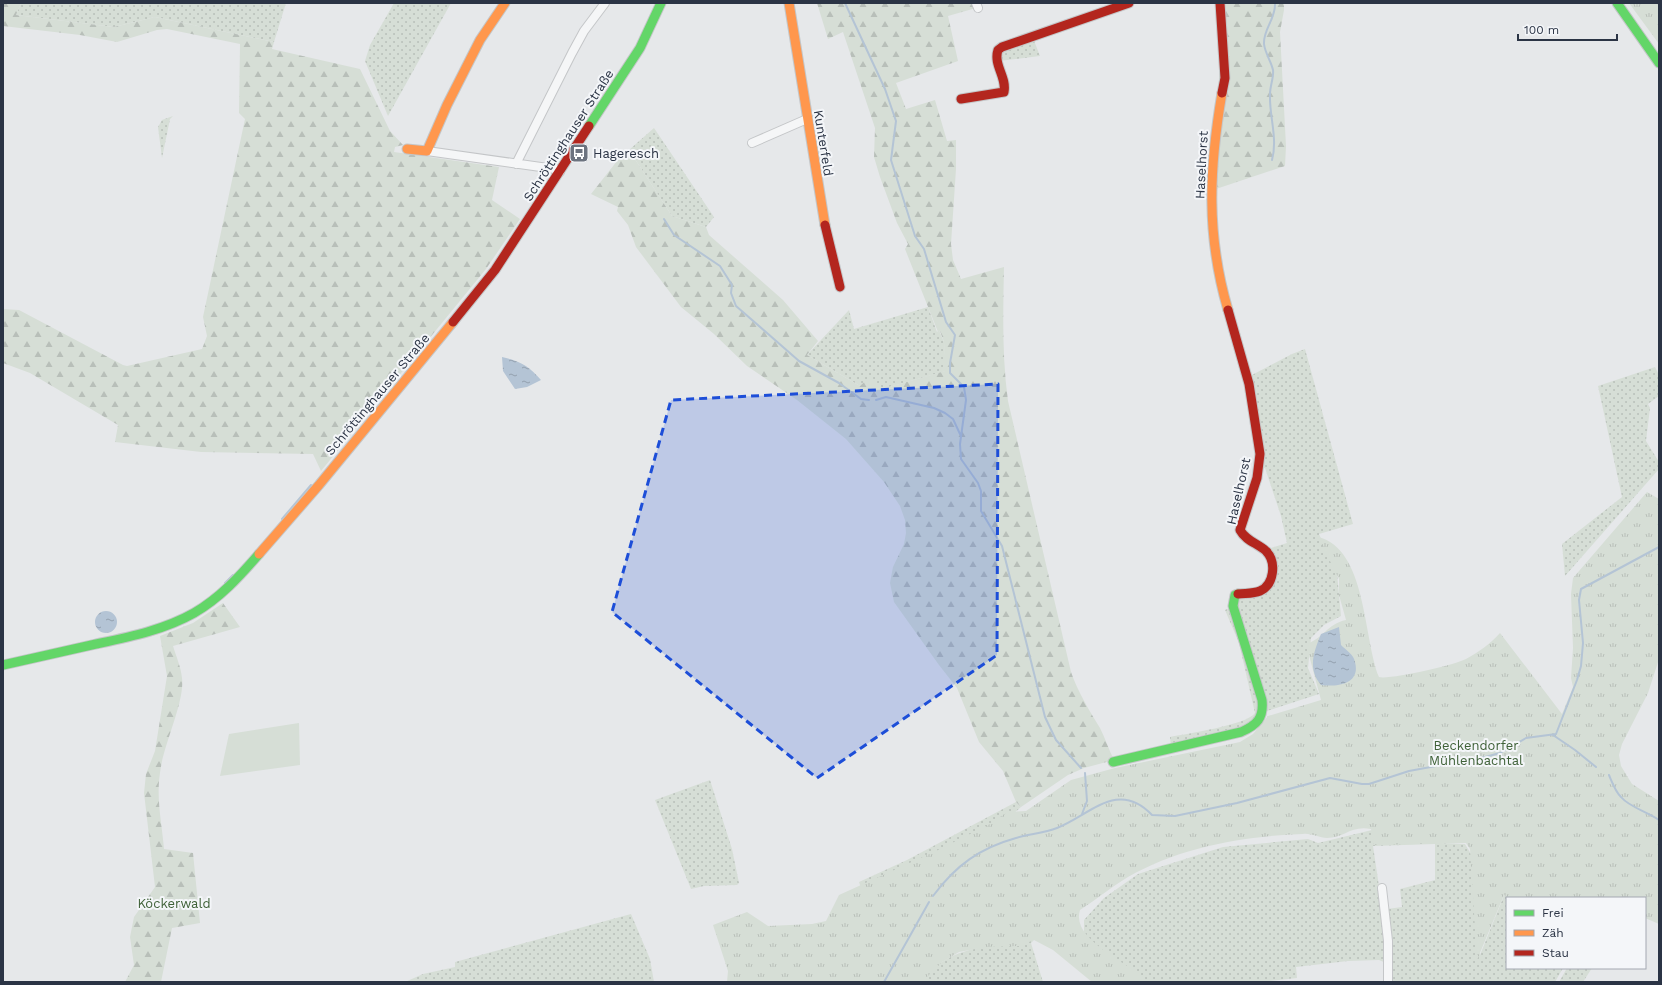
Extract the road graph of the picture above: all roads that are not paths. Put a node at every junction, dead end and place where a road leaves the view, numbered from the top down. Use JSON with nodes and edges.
{"nodes":[{"id":1,"x":505,"y":3,"type":"edge"},
{"id":2,"x":605,"y":3,"type":"edge"},
{"id":3,"x":661,"y":3,"type":"edge"},
{"id":4,"x":789,"y":3,"type":"edge"},
{"id":5,"x":1129,"y":3,"type":"edge"},
{"id":6,"x":1220,"y":3,"type":"edge"},
{"id":7,"x":1617,"y":3,"type":"edge"},
{"id":8,"x":1659,"y":63,"type":"edge"},
{"id":9,"x":961,"y":99,"type":"dead end"},
{"id":10,"x":807,"y":119,"type":"junction"},
{"id":11,"x":752,"y":143,"type":"dead end"},
{"id":12,"x":408,"y":149,"type":"dead end"},
{"id":13,"x":427,"y":151,"type":"junction"},
{"id":14,"x":516,"y":164,"type":"junction"},
{"id":15,"x":560,"y":172,"type":"junction"},
{"id":16,"x":840,"y":287,"type":"dead end"},
{"id":17,"x":3,"y":665,"type":"edge"},
{"id":18,"x":1113,"y":762,"type":"dead end"},
{"id":19,"x":1382,"y":888,"type":"dead end"},
{"id":20,"x":1388,"y":982,"type":"edge"}],
"edges":[{"from":1,"to":13,"type":"street"},
{"from":2,"to":14,"type":"street"},
{"from":3,"to":15,"type":"street","name":"Schröttinghauser Straße"},
{"from":4,"to":10,"type":"street","name":"Kunterfeld"},
{"from":5,"to":9,"type":"street"},
{"from":6,"to":18,"type":"street","name":"Haselhorst"},
{"from":7,"to":8,"type":"street"},
{"from":10,"to":11,"type":"street"},
{"from":10,"to":16,"type":"street","name":"Kunterfeld"},
{"from":12,"to":13,"type":"street"},
{"from":13,"to":14,"type":"street"},
{"from":14,"to":15,"type":"street"},
{"from":15,"to":17,"type":"street","name":"Schröttinghauser Straße"},
{"from":19,"to":20,"type":"street"}]}
